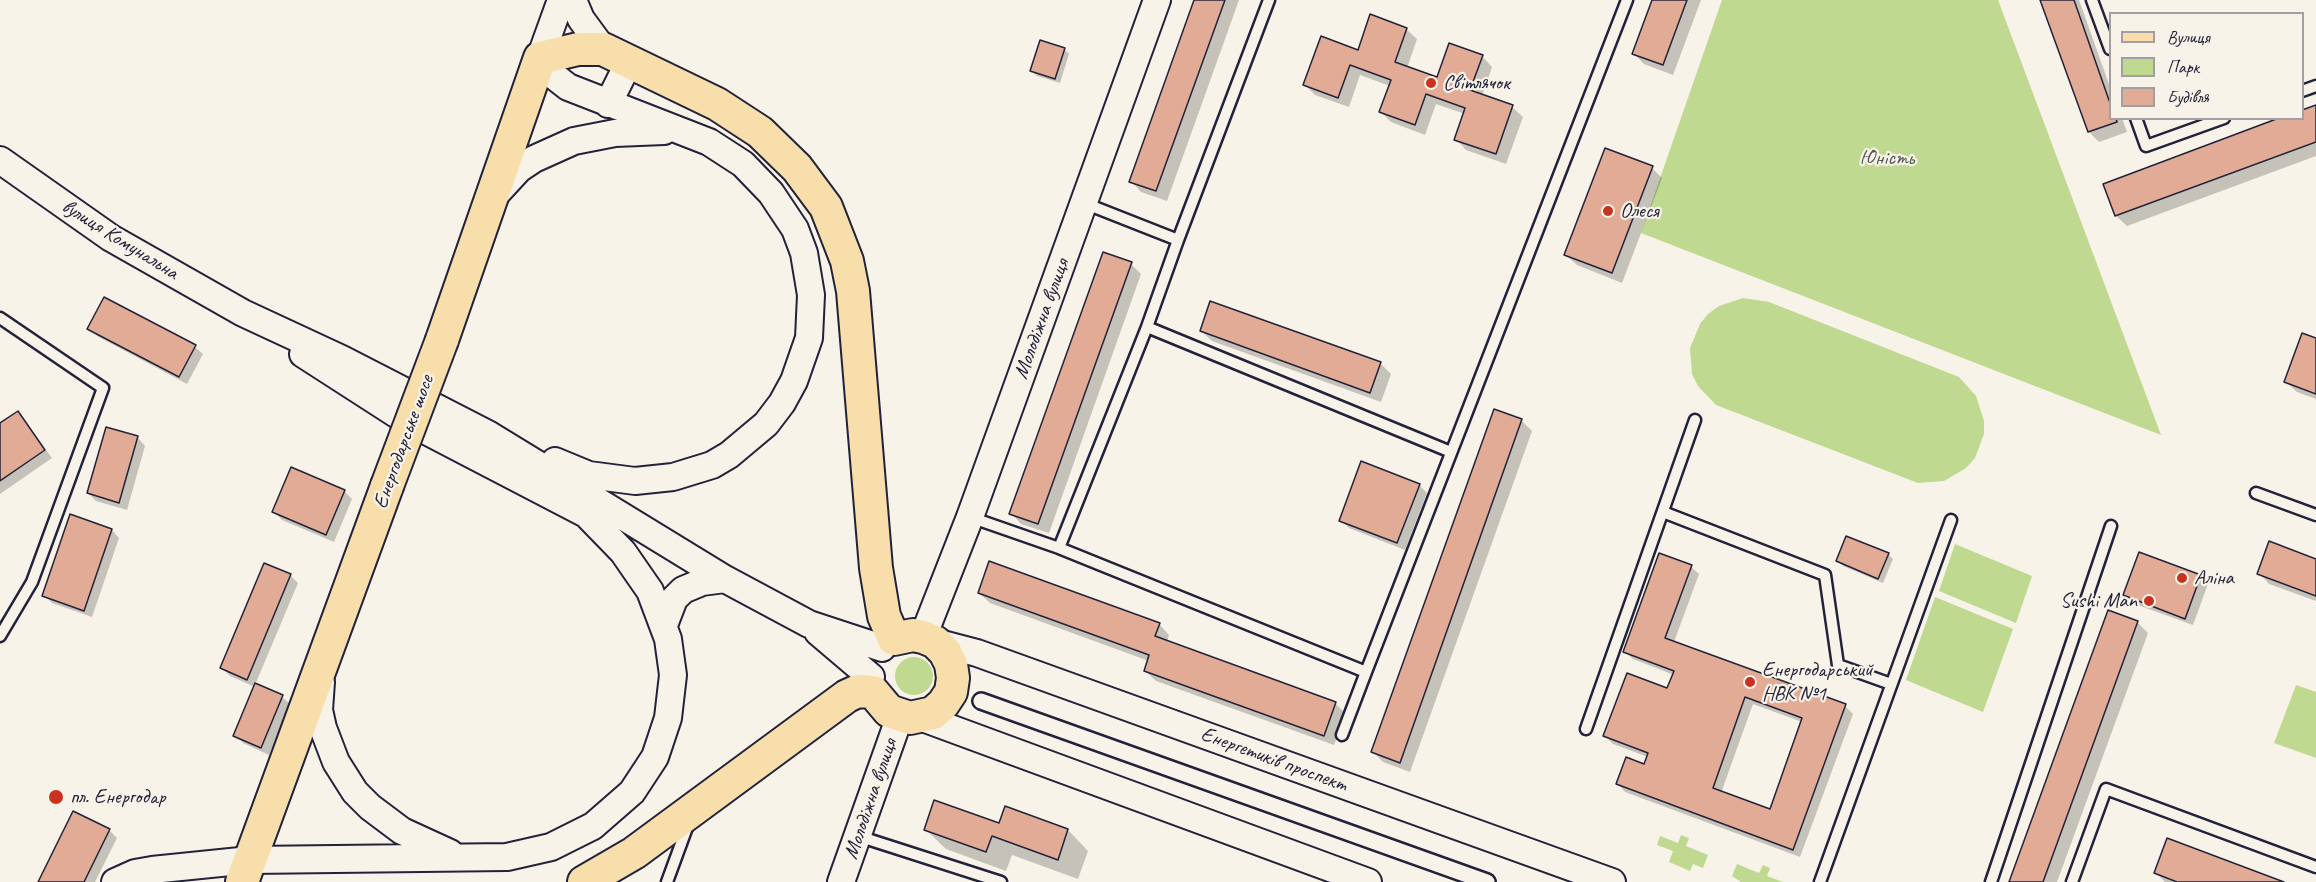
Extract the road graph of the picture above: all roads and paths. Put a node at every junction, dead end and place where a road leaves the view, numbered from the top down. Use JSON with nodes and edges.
{"nodes":[{"id":1,"x":561,"y":0,"type":"edge"},
{"id":2,"x":573,"y":0,"type":"edge"},
{"id":3,"x":1157,"y":0,"type":"edge"},
{"id":4,"x":1269,"y":0,"type":"edge"},
{"id":5,"x":1627,"y":0,"type":"edge"},
{"id":6,"x":2092,"y":0,"type":"edge"},
{"id":7,"x":2109,"y":46,"type":"edge"},
{"id":8,"x":616,"y":55,"type":"junction"},
{"id":9,"x":540,"y":58,"type":"junction"},
{"id":10,"x":608,"y":104,"type":"junction"},
{"id":11,"x":2137,"y":120,"type":"edge"},
{"id":12,"x":2218,"y":120,"type":"edge"},
{"id":13,"x":691,"y":135,"type":"junction"},
{"id":14,"x":0,"y":160,"type":"edge"},
{"id":15,"x":492,"y":197,"type":"junction"},
{"id":16,"x":1084,"y":203,"type":"junction"},
{"id":17,"x":1178,"y":240,"type":"junction"},
{"id":18,"x":243,"y":313,"type":"junction"},
{"id":19,"x":0,"y":318,"type":"edge"},
{"id":20,"x":1147,"y":327,"type":"junction"},
{"id":21,"x":1695,"y":420,"type":"dead end"},
{"id":22,"x":488,"y":434,"type":"junction"},
{"id":23,"x":1451,"y":452,"type":"junction"},
{"id":24,"x":2256,"y":493,"type":"dead end"},
{"id":25,"x":1663,"y":512,"type":"junction"},
{"id":26,"x":2316,"y":515,"type":"edge"},
{"id":27,"x":589,"y":517,"type":"junction"},
{"id":28,"x":970,"y":517,"type":"junction"},
{"id":29,"x":1951,"y":520,"type":"dead end"},
{"id":30,"x":2111,"y":526,"type":"dead end"},
{"id":31,"x":1059,"y":548,"type":"junction"},
{"id":32,"x":725,"y":579,"type":"junction"},
{"id":33,"x":809,"y":624,"type":"junction"},
{"id":34,"x":664,"y":625,"type":"junction"},
{"id":35,"x":0,"y":636,"type":"edge"},
{"id":36,"x":909,"y":641,"type":"junction"},
{"id":37,"x":321,"y":671,"type":"junction"},
{"id":38,"x":1366,"y":672,"type":"junction"},
{"id":39,"x":872,"y":684,"type":"junction"},
{"id":40,"x":1891,"y":684,"type":"junction"},
{"id":41,"x":981,"y":701,"type":"dead end"},
{"id":42,"x":910,"y":717,"type":"junction"},
{"id":43,"x":1586,"y":729,"type":"dead end"},
{"id":44,"x":1342,"y":735,"type":"dead end"},
{"id":45,"x":694,"y":811,"type":"junction"},
{"id":46,"x":858,"y":836,"type":"junction"},
{"id":47,"x":477,"y":858,"type":"junction"},
{"id":48,"x":2316,"y":867,"type":"edge"},
{"id":49,"x":166,"y":869,"type":"junction"},
{"id":50,"x":246,"y":871,"type":"edge"},
{"id":51,"x":312,"y":872,"type":"edge"},
{"id":52,"x":115,"y":882,"type":"edge"},
{"id":53,"x":192,"y":882,"type":"edge"},
{"id":54,"x":584,"y":882,"type":"edge"},
{"id":55,"x":667,"y":882,"type":"edge"},
{"id":56,"x":842,"y":882,"type":"edge"},
{"id":57,"x":1001,"y":882,"type":"edge"},
{"id":58,"x":1368,"y":882,"type":"edge"},
{"id":59,"x":1487,"y":882,"type":"edge"},
{"id":60,"x":1612,"y":882,"type":"edge"},
{"id":61,"x":1821,"y":882,"type":"edge"},
{"id":62,"x":1991,"y":882,"type":"edge"},
{"id":63,"x":2072,"y":882,"type":"edge"}],
"edges":[{"from":1,"to":9,"type":"street","name":"Енергодарське шосе"},
{"from":2,"to":8,"type":"street"},
{"from":3,"to":16,"type":"street","name":"Молодіжна вулиця"},
{"from":4,"to":17,"type":"lane"},
{"from":5,"to":23,"type":"lane"},
{"from":6,"to":7,"type":"lane"},
{"from":8,"to":9,"type":"main road"},
{"from":8,"to":10,"type":"street"},
{"from":8,"to":36,"type":"main road"},
{"from":9,"to":10,"type":"street"},
{"from":9,"to":15,"type":"main road","name":"Енергодарське шосе"},
{"from":10,"to":13,"type":"street"},
{"from":11,"to":12,"type":"lane"},
{"from":13,"to":15,"type":"street"},
{"from":13,"to":22,"type":"street"},
{"from":14,"to":18,"type":"street","name":"вулиця Комунальна"},
{"from":15,"to":37,"type":"main road","name":"Енергодарське шосе","bridge":true},
{"from":16,"to":17,"type":"lane"},
{"from":16,"to":28,"type":"street","name":"Молодіжна вулиця"},
{"from":17,"to":20,"type":"lane"},
{"from":18,"to":22,"type":"street"},
{"from":18,"to":27,"type":"street"},
{"from":19,"to":35,"type":"lane"},
{"from":20,"to":23,"type":"lane"},
{"from":20,"to":31,"type":"lane"},
{"from":21,"to":25,"type":"lane"},
{"from":22,"to":32,"type":"street"},
{"from":23,"to":38,"type":"lane"},
{"from":24,"to":26,"type":"lane"},
{"from":25,"to":40,"type":"lane"},
{"from":25,"to":43,"type":"lane"},
{"from":27,"to":32,"type":"street"},
{"from":27,"to":34,"type":"street"},
{"from":28,"to":31,"type":"lane"},
{"from":28,"to":36,"type":"street","name":"Молодіжна вулиця"},
{"from":29,"to":40,"type":"lane"},
{"from":30,"to":62,"type":"lane"},
{"from":31,"to":38,"type":"lane"},
{"from":32,"to":33,"type":"street"},
{"from":32,"to":34,"type":"street"},
{"from":33,"to":36,"type":"street","name":"Енергетиків проспект"},
{"from":33,"to":39,"type":"street"},
{"from":34,"to":47,"type":"street"},
{"from":36,"to":39,"type":"street"},
{"from":36,"to":42,"type":"main road"},
{"from":36,"to":60,"type":"street","name":"Енергетиків проспект"},
{"from":37,"to":47,"type":"street"},
{"from":37,"to":50,"type":"main road","name":"Енергодарське шосе"},
{"from":38,"to":44,"type":"lane"},
{"from":39,"to":42,"type":"main road"},
{"from":39,"to":45,"type":"main road"},
{"from":40,"to":61,"type":"lane"},
{"from":41,"to":59,"type":"street"},
{"from":42,"to":46,"type":"street","name":"Молодіжна вулиця"},
{"from":42,"to":58,"type":"street"},
{"from":45,"to":54,"type":"main road"},
{"from":45,"to":55,"type":"lane"},
{"from":46,"to":56,"type":"street","name":"Молодіжна вулиця"},
{"from":46,"to":57,"type":"lane"},
{"from":47,"to":51,"type":"street"},
{"from":48,"to":63,"type":"lane"},
{"from":49,"to":50,"type":"street"},
{"from":49,"to":52,"type":"street"},
{"from":49,"to":53,"type":"street"},
{"from":50,"to":51,"type":"street"}]}
